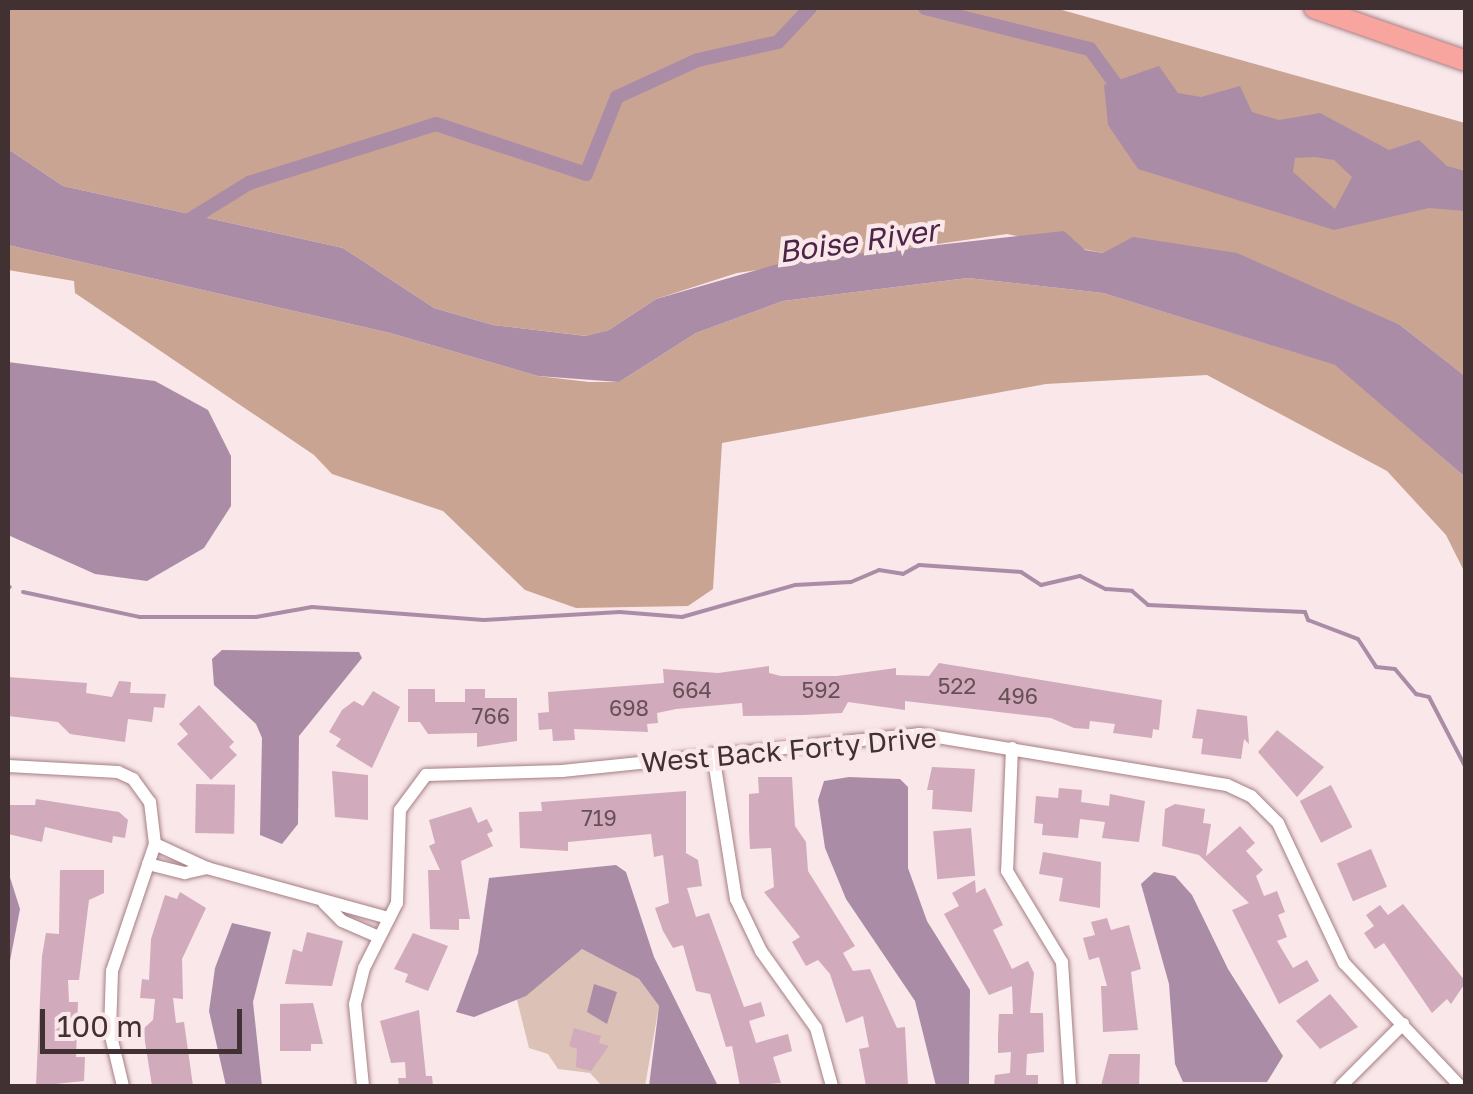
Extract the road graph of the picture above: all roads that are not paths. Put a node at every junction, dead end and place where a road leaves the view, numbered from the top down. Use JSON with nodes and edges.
{"nodes":[{"id":1,"x":1314,"y":8,"type":"edge"},
{"id":2,"x":1466,"y":61,"type":"edge"},
{"id":3,"x":1012,"y":748,"type":"junction"},
{"id":4,"x":712,"y":754,"type":"junction"},
{"id":5,"x":8,"y":766,"type":"edge"},
{"id":6,"x":155,"y":844,"type":"junction"},
{"id":7,"x":148,"y":864,"type":"junction"},
{"id":8,"x":207,"y":868,"type":"junction"},
{"id":9,"x":324,"y":903,"type":"junction"},
{"id":10,"x":390,"y":918,"type":"junction"},
{"id":11,"x":379,"y":937,"type":"junction"},
{"id":12,"x":1404,"y":1024,"type":"junction"},
{"id":13,"x":123,"y":1086,"type":"edge"},
{"id":14,"x":362,"y":1086,"type":"edge"},
{"id":15,"x":832,"y":1086,"type":"edge"},
{"id":16,"x":1070,"y":1086,"type":"edge"},
{"id":17,"x":1341,"y":1086,"type":"edge"},
{"id":18,"x":1460,"y":1086,"type":"edge"}],
"edges":[{"from":1,"to":2,"type":"main road"},
{"from":3,"to":4,"type":"street","name":"West Back Forty Drive"},
{"from":3,"to":12,"type":"street","name":"West Back Forty Drive"},
{"from":3,"to":16,"type":"street"},
{"from":4,"to":10,"type":"street","name":"West Back Forty Drive"},
{"from":4,"to":15,"type":"street"},
{"from":5,"to":6,"type":"street"},
{"from":6,"to":7,"type":"street"},
{"from":6,"to":8,"type":"street"},
{"from":7,"to":8,"type":"street"},
{"from":7,"to":13,"type":"street"},
{"from":8,"to":9,"type":"street"},
{"from":9,"to":10,"type":"street"},
{"from":9,"to":11,"type":"street"},
{"from":10,"to":11,"type":"street"},
{"from":11,"to":14,"type":"street"},
{"from":12,"to":17,"type":"street"},
{"from":12,"to":18,"type":"street"}]}
